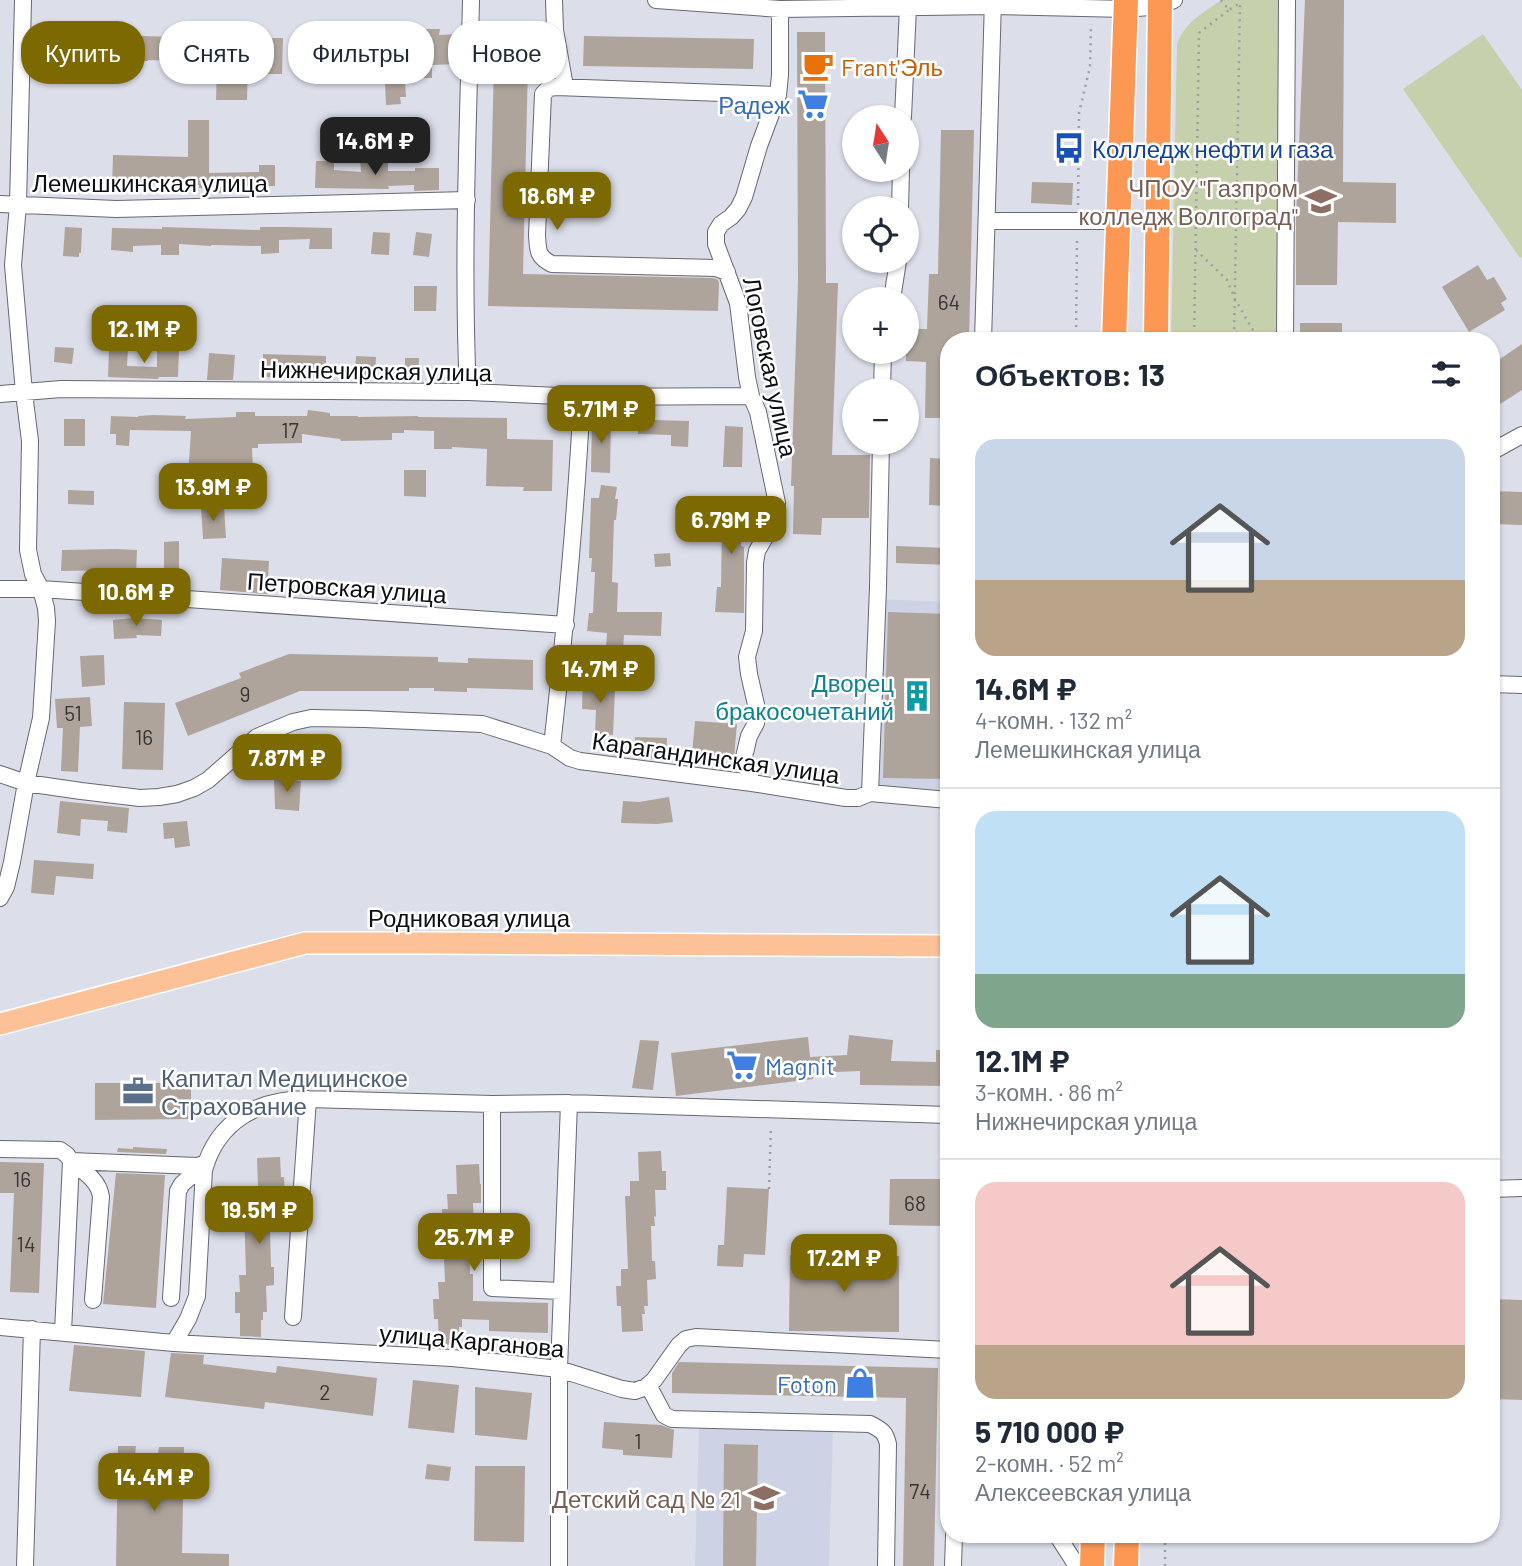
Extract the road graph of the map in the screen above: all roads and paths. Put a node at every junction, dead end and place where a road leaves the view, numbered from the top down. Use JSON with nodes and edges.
{"nodes":[{"id":1,"x":23,"y":0,"type":"edge"},
{"id":2,"x":471,"y":0,"type":"edge"},
{"id":3,"x":554,"y":0,"type":"edge"},
{"id":4,"x":656,"y":0,"type":"edge"},
{"id":5,"x":1221,"y":0,"type":"edge"},
{"id":6,"x":1287,"y":0,"type":"edge"},
{"id":7,"x":1242,"y":1,"type":"edge"},
{"id":8,"x":1165,"y":2,"type":"edge"},
{"id":9,"x":993,"y":3,"type":"edge"},
{"id":10,"x":851,"y":4,"type":"edge"},
{"id":11,"x":1126,"y":5,"type":"edge"},
{"id":12,"x":908,"y":7,"type":"junction"},
{"id":13,"x":1092,"y":8,"type":"junction"},
{"id":14,"x":780,"y":9,"type":"junction"},
{"id":15,"x":1229,"y":10,"type":"junction"},
{"id":16,"x":565,"y":87,"type":"junction"},
{"id":17,"x":778,"y":95,"type":"junction"},
{"id":18,"x":904,"y":105,"type":"edge"},
{"id":19,"x":467,"y":200,"type":"junction"},
{"id":20,"x":0,"y":204,"type":"edge"},
{"id":21,"x":18,"y":204,"type":"junction"},
{"id":22,"x":987,"y":221,"type":"junction"},
{"id":23,"x":1077,"y":221,"type":"junction"},
{"id":24,"x":1119,"y":221,"type":"junction"},
{"id":25,"x":1194,"y":249,"type":"junction"},
{"id":26,"x":727,"y":272,"type":"junction"},
{"id":27,"x":1235,"y":299,"type":"junction"},
{"id":28,"x":983,"y":332,"type":"edge"},
{"id":29,"x":1076,"y":332,"type":"edge"},
{"id":30,"x":1114,"y":332,"type":"edge"},
{"id":31,"x":1156,"y":332,"type":"edge"},
{"id":32,"x":1194,"y":332,"type":"edge"},
{"id":33,"x":1234,"y":332,"type":"edge"},
{"id":34,"x":1254,"y":332,"type":"edge"},
{"id":35,"x":1285,"y":332,"type":"edge"},
{"id":36,"x":24,"y":393,"type":"junction"},
{"id":37,"x":468,"y":393,"type":"junction"},
{"id":38,"x":0,"y":394,"type":"edge"},
{"id":39,"x":751,"y":396,"type":"junction"},
{"id":40,"x":582,"y":397,"type":"junction"},
{"id":41,"x":1522,"y":435,"type":"edge"},
{"id":42,"x":1500,"y":447,"type":"edge"},
{"id":43,"x":881,"y":455,"type":"edge"},
{"id":44,"x":0,"y":589,"type":"edge"},
{"id":45,"x":41,"y":589,"type":"junction"},
{"id":46,"x":566,"y":625,"type":"junction"},
{"id":47,"x":1500,"y":684,"type":"edge"},
{"id":48,"x":1522,"y":685,"type":"edge"},
{"id":49,"x":552,"y":746,"type":"junction"},
{"id":50,"x":0,"y":774,"type":"edge"},
{"id":51,"x":26,"y":783,"type":"junction"},
{"id":52,"x":752,"y":783,"type":"junction"},
{"id":53,"x":870,"y":793,"type":"junction"},
{"id":54,"x":940,"y":799,"type":"edge"},
{"id":55,"x":0,"y":898,"type":"edge"},
{"id":56,"x":940,"y":946,"type":"edge"},
{"id":57,"x":0,"y":1024,"type":"edge"},
{"id":58,"x":308,"y":1099,"type":"junction"},
{"id":59,"x":569,"y":1103,"type":"junction"},
{"id":60,"x":492,"y":1104,"type":"junction"},
{"id":61,"x":771,"y":1109,"type":"junction"},
{"id":62,"x":940,"y":1115,"type":"edge"},
{"id":63,"x":0,"y":1149,"type":"edge"},
{"id":64,"x":71,"y":1161,"type":"junction"},
{"id":65,"x":206,"y":1163,"type":"junction"},
{"id":66,"x":1522,"y":1188,"type":"edge"},
{"id":67,"x":769,"y":1189,"type":"dead end"},
{"id":68,"x":1500,"y":1189,"type":"edge"},
{"id":69,"x":562,"y":1291,"type":"junction"},
{"id":70,"x":171,"y":1298,"type":"dead end"},
{"id":71,"x":93,"y":1300,"type":"dead end"},
{"id":72,"x":293,"y":1317,"type":"dead end"},
{"id":73,"x":0,"y":1327,"type":"edge"},
{"id":74,"x":32,"y":1329,"type":"junction"},
{"id":75,"x":63,"y":1332,"type":"junction"},
{"id":76,"x":174,"y":1343,"type":"junction"},
{"id":77,"x":940,"y":1350,"type":"edge"},
{"id":78,"x":559,"y":1369,"type":"junction"},
{"id":79,"x":649,"y":1385,"type":"junction"},
{"id":80,"x":954,"y":1543,"type":"edge"},
{"id":81,"x":1062,"y":1543,"type":"edge"},
{"id":82,"x":1093,"y":1543,"type":"edge"},
{"id":83,"x":1127,"y":1543,"type":"edge"},
{"id":84,"x":1165,"y":1543,"type":"edge"},
{"id":85,"x":25,"y":1566,"type":"edge"},
{"id":86,"x":559,"y":1566,"type":"edge"},
{"id":87,"x":886,"y":1566,"type":"edge"},
{"id":88,"x":953,"y":1566,"type":"edge"},
{"id":89,"x":1077,"y":1566,"type":"edge"},
{"id":90,"x":1092,"y":1566,"type":"edge"},
{"id":91,"x":1126,"y":1566,"type":"edge"},
{"id":92,"x":1165,"y":1566,"type":"edge"}],
"edges":[{"from":1,"to":21,"type":"street"},
{"from":2,"to":19,"type":"street"},
{"from":3,"to":16,"type":"street"},
{"from":4,"to":14,"type":"street"},
{"from":5,"to":15,"type":"path"},
{"from":6,"to":35,"type":"street"},
{"from":7,"to":15,"type":"path"},
{"from":7,"to":27,"type":"path"},
{"from":8,"to":11,"type":"street"},
{"from":8,"to":31,"type":"highway"},
{"from":9,"to":12,"type":"street"},
{"from":9,"to":13,"type":"street"},
{"from":9,"to":22,"type":"street"},
{"from":10,"to":12,"type":"street"},
{"from":10,"to":14,"type":"street"},
{"from":11,"to":13,"type":"street"},
{"from":11,"to":24,"type":"highway"},
{"from":12,"to":18,"type":"street"},
{"from":13,"to":23,"type":"path"},
{"from":14,"to":17,"type":"street","name":"Логовская улица"},
{"from":15,"to":25,"type":"path"},
{"from":16,"to":17,"type":"street"},
{"from":16,"to":26,"type":"street"},
{"from":17,"to":26,"type":"street","name":"Логовская улица"},
{"from":19,"to":21,"type":"street","name":"Лемешкинская улица"},
{"from":19,"to":37,"type":"street"},
{"from":20,"to":21,"type":"street","name":"Лемешкинская улица"},
{"from":21,"to":36,"type":"street"},
{"from":22,"to":23,"type":"street"},
{"from":22,"to":28,"type":"street"},
{"from":23,"to":24,"type":"street"},
{"from":23,"to":29,"type":"path"},
{"from":24,"to":30,"type":"highway"},
{"from":25,"to":27,"type":"path"},
{"from":25,"to":32,"type":"path"},
{"from":26,"to":39,"type":"street","name":"Логовская улица"},
{"from":27,"to":33,"type":"path"},
{"from":27,"to":34,"type":"path"},
{"from":36,"to":37,"type":"street","name":"Нижнечирская улица"},
{"from":36,"to":38,"type":"street","name":"Нижнечирская улица"},
{"from":36,"to":45,"type":"street"},
{"from":37,"to":40,"type":"street","name":"Нижнечирская улица"},
{"from":39,"to":40,"type":"street","name":"Нижнечирская улица"},
{"from":39,"to":52,"type":"street","name":"Логовская улица"},
{"from":40,"to":46,"type":"street"},
{"from":41,"to":42,"type":"street"},
{"from":43,"to":53,"type":"street"},
{"from":44,"to":45,"type":"street","name":"Петровская улица"},
{"from":45,"to":46,"type":"street","name":"Петровская улица"},
{"from":45,"to":51,"type":"street"},
{"from":46,"to":49,"type":"street"},
{"from":47,"to":48,"type":"street"},
{"from":49,"to":51,"type":"street","name":"Карагандинская улица"},
{"from":49,"to":52,"type":"street","name":"Карагандинская улица"},
{"from":50,"to":51,"type":"street","name":"Карагандинская улица"},
{"from":51,"to":55,"type":"street"},
{"from":52,"to":53,"type":"street","name":"Карагандинская улица"},
{"from":53,"to":54,"type":"street","name":"Карагандинская улица"},
{"from":56,"to":57,"type":"main road","name":"Родниковая улица"},
{"from":58,"to":60,"type":"street"},
{"from":58,"to":65,"type":"street"},
{"from":58,"to":72,"type":"street"},
{"from":59,"to":60,"type":"street"},
{"from":59,"to":61,"type":"street"},
{"from":59,"to":69,"type":"street"},
{"from":60,"to":69,"type":"street"},
{"from":61,"to":62,"type":"street"},
{"from":61,"to":67,"type":"path"},
{"from":63,"to":64,"type":"street"},
{"from":64,"to":65,"type":"street"},
{"from":64,"to":71,"type":"street"},
{"from":64,"to":75,"type":"street"},
{"from":65,"to":70,"type":"street"},
{"from":65,"to":76,"type":"street"},
{"from":66,"to":68,"type":"street"},
{"from":69,"to":78,"type":"street"},
{"from":73,"to":74,"type":"street"},
{"from":74,"to":75,"type":"street"},
{"from":74,"to":85,"type":"street"},
{"from":75,"to":76,"type":"street"},
{"from":76,"to":78,"type":"street","name":"улица Карганова"},
{"from":77,"to":79,"type":"street"},
{"from":78,"to":79,"type":"street","name":"улица Карганова"},
{"from":78,"to":86,"type":"street"},
{"from":79,"to":87,"type":"street"},
{"from":80,"to":88,"type":"street"},
{"from":81,"to":89,"type":"street"},
{"from":82,"to":90,"type":"highway"},
{"from":83,"to":91,"type":"highway"},
{"from":84,"to":92,"type":"path"}]}
